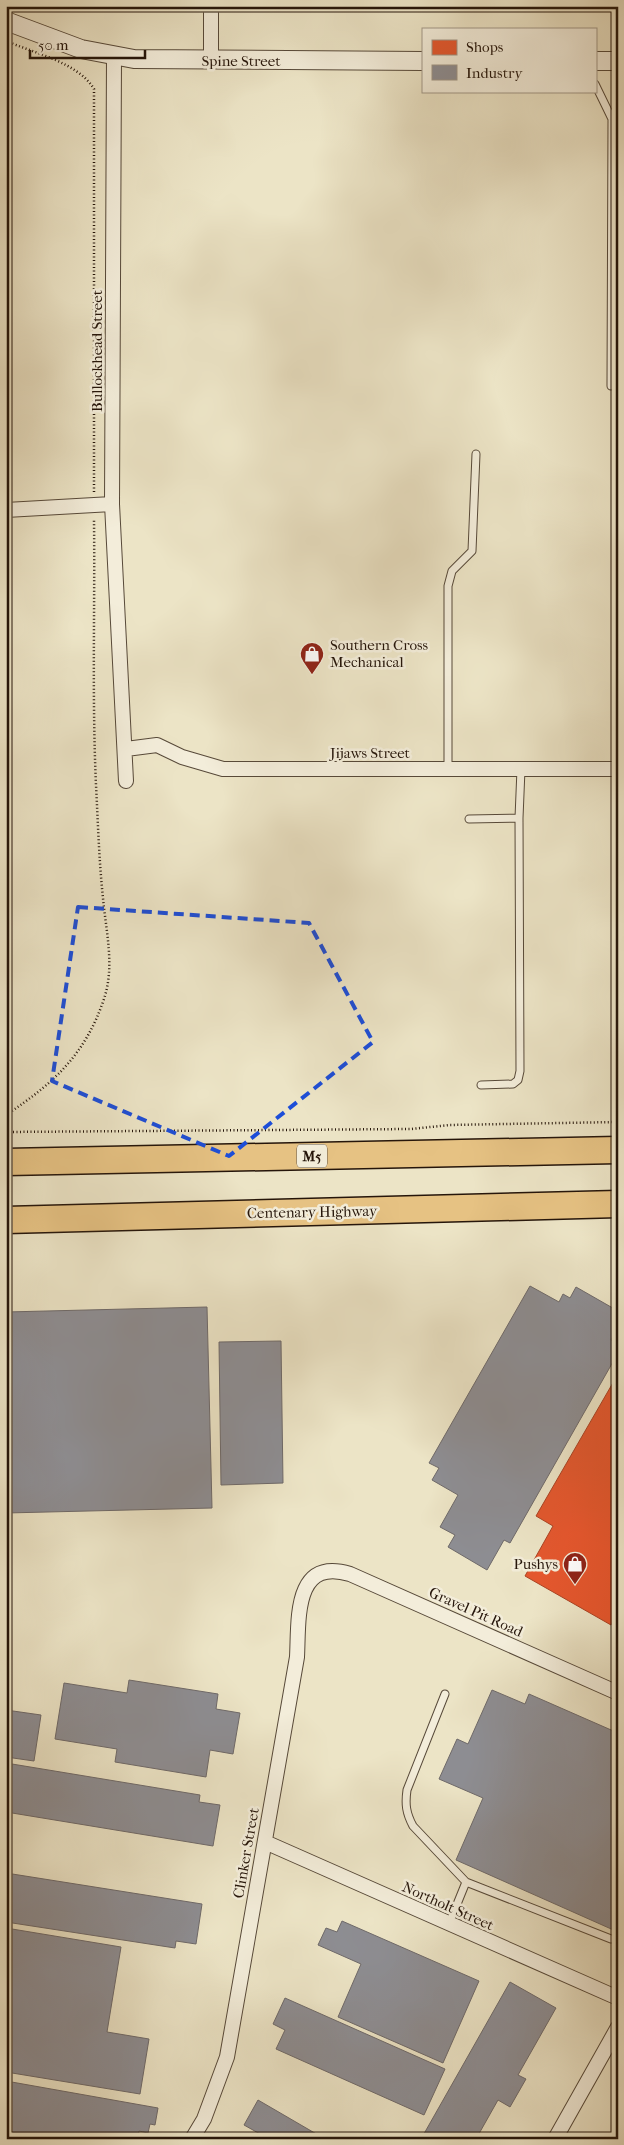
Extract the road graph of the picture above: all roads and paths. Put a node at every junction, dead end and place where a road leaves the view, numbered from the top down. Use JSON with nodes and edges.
{"nodes":[{"id":1,"x":211,"y":6,"type":"edge"},
{"id":2,"x":6,"y":21,"type":"edge"},
{"id":3,"x":6,"y":41,"type":"edge"},
{"id":4,"x":114,"y":56,"type":"junction"},
{"id":5,"x":211,"y":61,"type":"junction"},
{"id":6,"x":422,"y":61,"type":"edge"},
{"id":7,"x":596,"y":61,"type":"edge"},
{"id":8,"x":618,"y":61,"type":"edge"},
{"id":9,"x":596,"y":86,"type":"edge"},
{"id":10,"x":618,"y":105,"type":"edge"},
{"id":11,"x":612,"y":119,"type":"junction"},
{"id":12,"x":610,"y":386,"type":"dead end"},
{"id":13,"x":476,"y":454,"type":"dead end"},
{"id":14,"x":112,"y":504,"type":"junction"},
{"id":15,"x":94,"y":505,"type":"junction"},
{"id":16,"x":6,"y":510,"type":"edge"},
{"id":17,"x":126,"y":749,"type":"junction"},
{"id":18,"x":448,"y":769,"type":"junction"},
{"id":19,"x":521,"y":769,"type":"junction"},
{"id":20,"x":618,"y":769,"type":"edge"},
{"id":21,"x":126,"y":781,"type":"dead end"},
{"id":22,"x":469,"y":818,"type":"dead end"},
{"id":23,"x":519,"y":818,"type":"junction"},
{"id":24,"x":481,"y":1085,"type":"dead end"},
{"id":25,"x":6,"y":1115,"type":"edge"},
{"id":26,"x":618,"y":1122,"type":"edge"},
{"id":27,"x":6,"y":1132,"type":"edge"},
{"id":28,"x":618,"y":1150,"type":"edge"},
{"id":29,"x":6,"y":1162,"type":"edge"},
{"id":30,"x":618,"y":1204,"type":"edge"},
{"id":31,"x":6,"y":1220,"type":"edge"},
{"id":32,"x":320,"y":1573,"type":"joint"},
{"id":33,"x":618,"y":1693,"type":"edge"},
{"id":34,"x":445,"y":1694,"type":"dead end"},
{"id":35,"x":265,"y":1842,"type":"junction"},
{"id":36,"x":466,"y":1882,"type":"junction"},
{"id":37,"x":449,"y":1924,"type":"junction"},
{"id":38,"x":612,"y":1940,"type":"dead end"},
{"id":39,"x":618,"y":1998,"type":"edge"},
{"id":40,"x":618,"y":2027,"type":"edge"},
{"id":41,"x":192,"y":2139,"type":"edge"},
{"id":42,"x":555,"y":2139,"type":"edge"}],
"edges":[{"from":1,"to":5,"type":"street"},
{"from":2,"to":4,"type":"street","name":"Spine Street"},
{"from":3,"to":15,"type":"path"},
{"from":4,"to":5,"type":"street","name":"Spine Street"},
{"from":4,"to":14,"type":"street","name":"Bullockhead Street"},
{"from":5,"to":6,"type":"street","name":"Spine Street"},
{"from":7,"to":8,"type":"street"},
{"from":9,"to":11,"type":"lane"},
{"from":10,"to":11,"type":"lane"},
{"from":11,"to":12,"type":"lane"},
{"from":13,"to":18,"type":"lane"},
{"from":14,"to":15,"type":"street"},
{"from":14,"to":17,"type":"street","name":"Bullockhead Street"},
{"from":15,"to":16,"type":"street"},
{"from":15,"to":25,"type":"path"},
{"from":17,"to":18,"type":"street","name":"Jijaws Street"},
{"from":17,"to":21,"type":"street"},
{"from":18,"to":19,"type":"street","name":"Jijaws Street"},
{"from":19,"to":20,"type":"street","name":"Jijaws Street"},
{"from":19,"to":23,"type":"lane"},
{"from":22,"to":23,"type":"lane"},
{"from":23,"to":24,"type":"lane"},
{"from":26,"to":27,"type":"path"},
{"from":28,"to":29,"type":"highway","number":"M5"},
{"from":30,"to":31,"type":"highway","name":"Centenary Highway"},
{"from":32,"to":33,"type":"street","name":"Gravel Pit Road"},
{"from":32,"to":35,"type":"street","name":"Clinker Street"},
{"from":34,"to":36,"type":"lane"},
{"from":35,"to":37,"type":"street","name":"Northolt Street"},
{"from":35,"to":41,"type":"street","name":"Clinker Street"},
{"from":36,"to":37,"type":"lane"},
{"from":36,"to":38,"type":"lane"},
{"from":37,"to":39,"type":"street","name":"Northolt Street"},
{"from":40,"to":42,"type":"street"}]}
